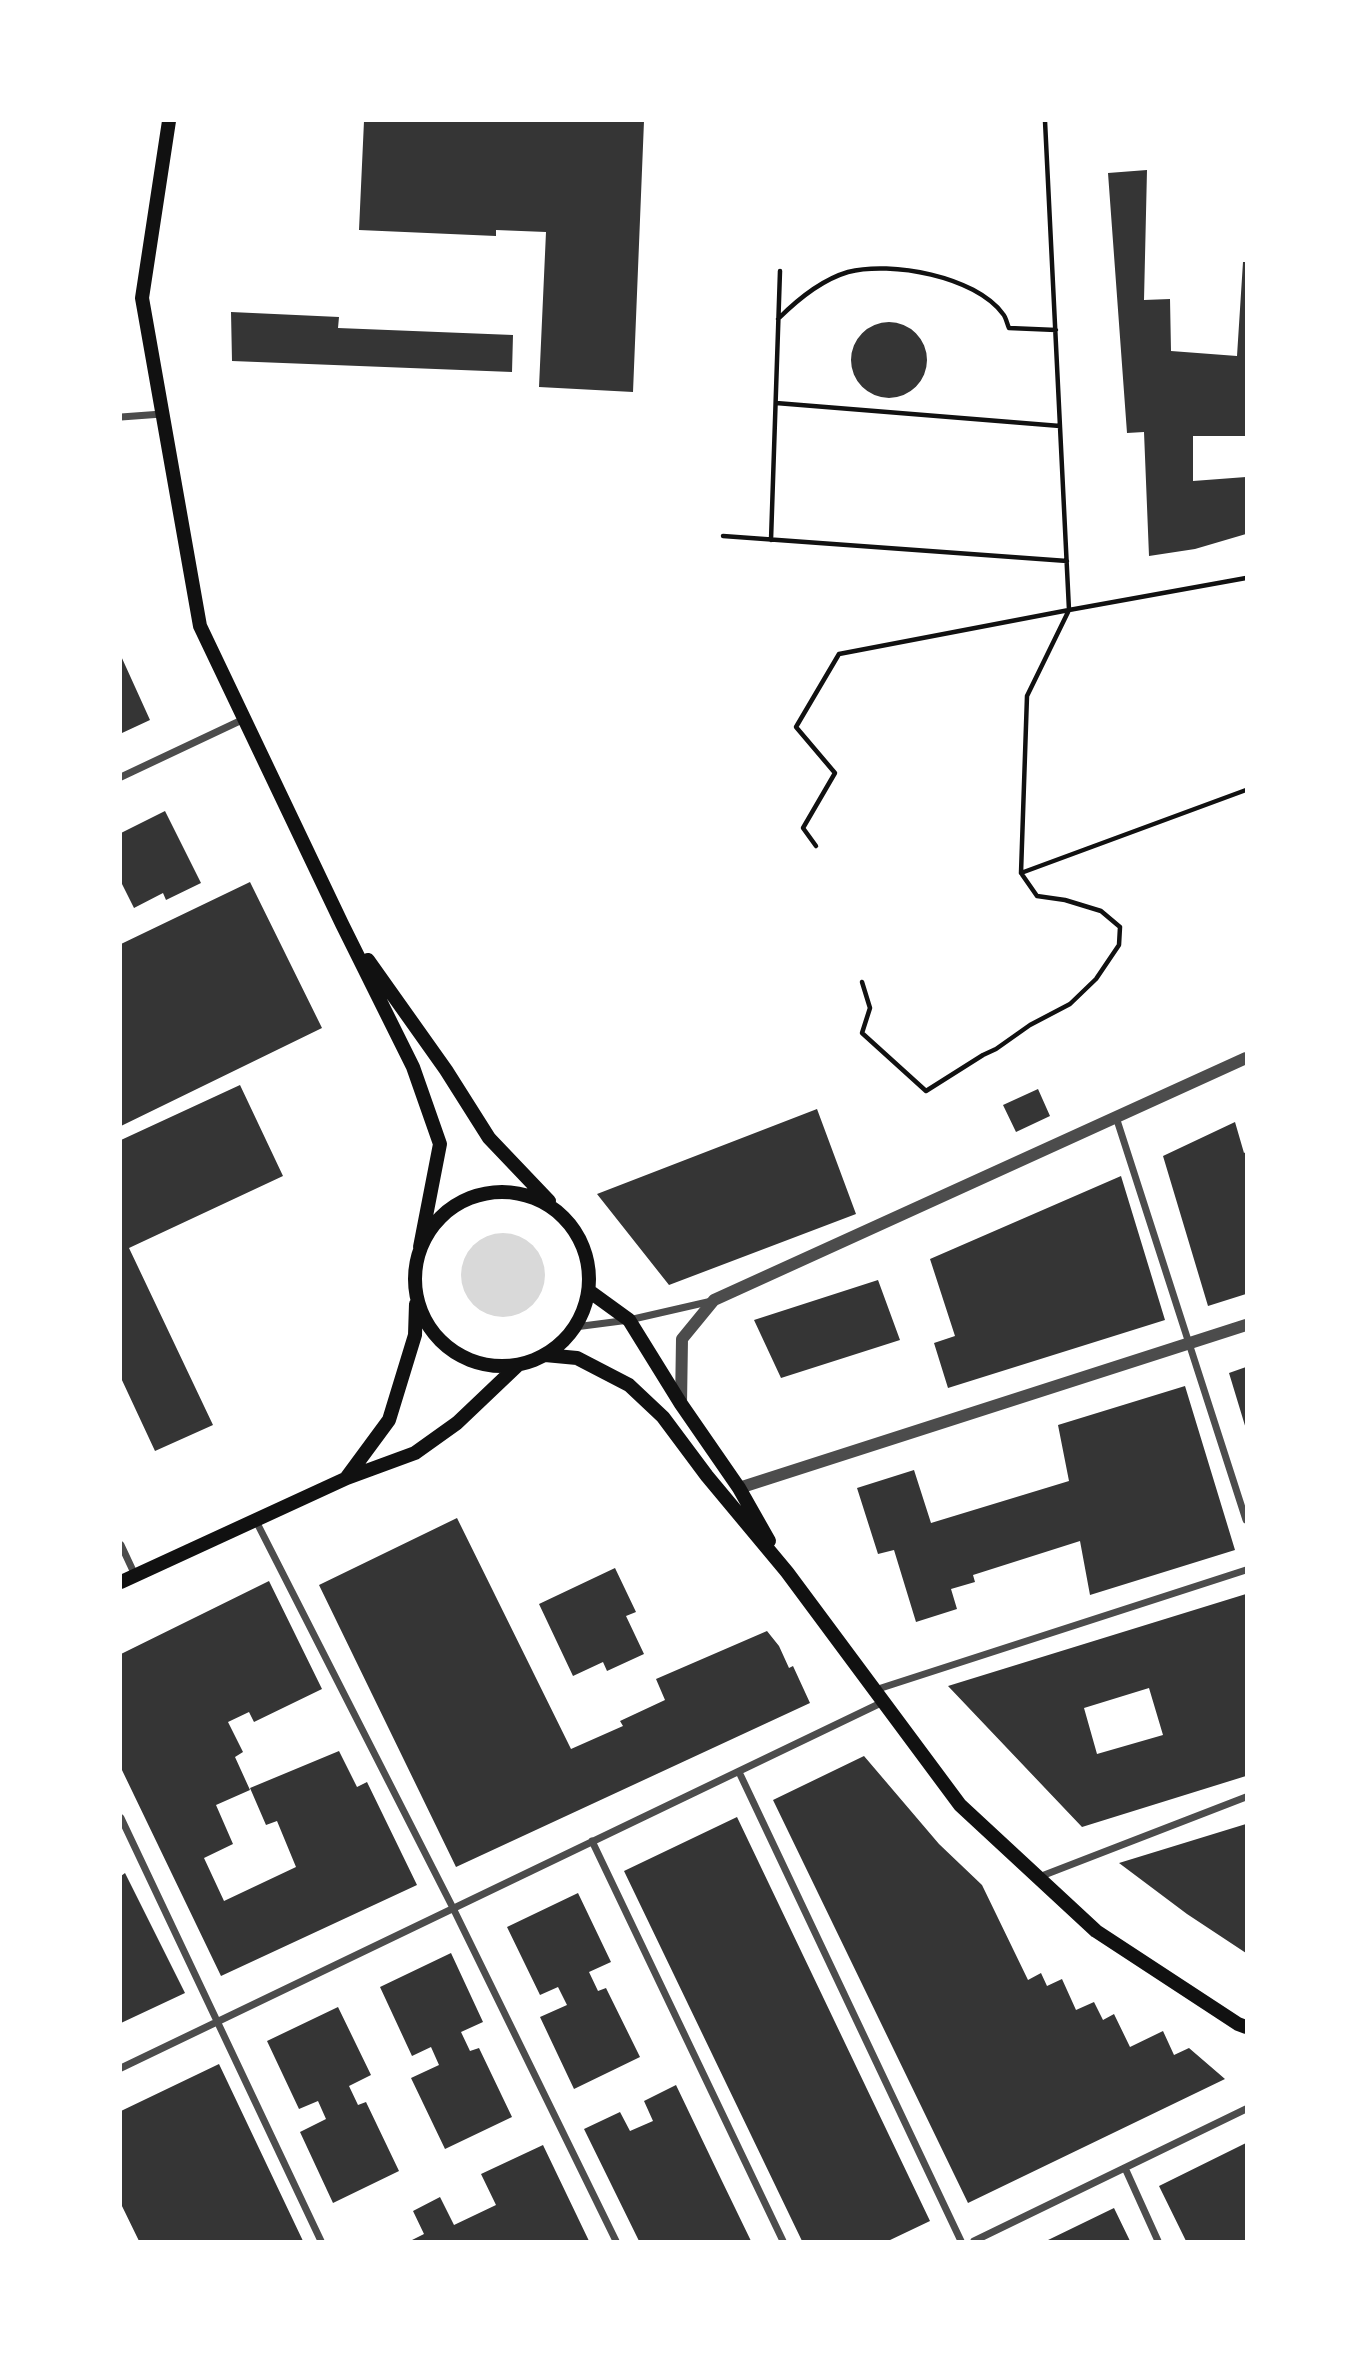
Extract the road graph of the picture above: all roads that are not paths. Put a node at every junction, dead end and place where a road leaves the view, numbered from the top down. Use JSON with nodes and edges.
{"nodes":[{"id":1,"x":169,"y":121,"type":"edge"},
{"id":2,"x":163,"y":414,"type":"junction"},
{"id":3,"x":121,"y":417,"type":"edge"},
{"id":4,"x":244,"y":719,"type":"junction"},
{"id":5,"x":121,"y":777,"type":"edge"},
{"id":6,"x":342,"y":924,"type":"junction"},
{"id":7,"x":1246,"y":1058,"type":"edge"},
{"id":8,"x":1116,"y":1117,"type":"junction"},
{"id":9,"x":556,"y":1210,"type":"junction"},
{"id":10,"x":420,"y":1247,"type":"junction"},
{"id":11,"x":589,"y":1291,"type":"junction"},
{"id":12,"x":417,"y":1300,"type":"junction"},
{"id":13,"x":714,"y":1300,"type":"junction"},
{"id":14,"x":629,"y":1320,"type":"junction"},
{"id":15,"x":1246,"y":1325,"type":"edge"},
{"id":16,"x":575,"y":1328,"type":"junction"},
{"id":17,"x":1189,"y":1342,"type":"junction"},
{"id":18,"x":545,"y":1355,"type":"junction"},
{"id":19,"x":519,"y":1365,"type":"junction"},
{"id":20,"x":681,"y":1404,"type":"junction"},
{"id":21,"x":347,"y":1478,"type":"junction"},
{"id":22,"x":739,"y":1488,"type":"junction"},
{"id":23,"x":1246,"y":1520,"type":"edge"},
{"id":24,"x":256,"y":1521,"type":"junction"},
{"id":25,"x":121,"y":1545,"type":"edge"},
{"id":26,"x":1246,"y":1570,"type":"edge"},
{"id":27,"x":787,"y":1573,"type":"junction"},
{"id":28,"x":135,"y":1574,"type":"junction"},
{"id":29,"x":121,"y":1582,"type":"edge"},
{"id":30,"x":874,"y":1690,"type":"junction"},
{"id":31,"x":883,"y":1702,"type":"junction"},
{"id":32,"x":739,"y":1772,"type":"junction"},
{"id":33,"x":1246,"y":1797,"type":"edge"},
{"id":34,"x":121,"y":1818,"type":"edge"},
{"id":35,"x":131,"y":1838,"type":"junction"},
{"id":36,"x":593,"y":1841,"type":"junction"},
{"id":37,"x":121,"y":1843,"type":"edge"},
{"id":38,"x":1038,"y":1877,"type":"junction"},
{"id":39,"x":453,"y":1908,"type":"junction"},
{"id":40,"x":217,"y":2021,"type":"junction"},
{"id":41,"x":1244,"y":2024,"type":"edge"},
{"id":42,"x":121,"y":2068,"type":"edge"},
{"id":43,"x":1246,"y":2109,"type":"edge"},
{"id":44,"x":1125,"y":2168,"type":"junction"},
{"id":45,"x":321,"y":2241,"type":"edge"},
{"id":46,"x":616,"y":2241,"type":"edge"},
{"id":47,"x":783,"y":2241,"type":"edge"},
{"id":48,"x":961,"y":2241,"type":"edge"},
{"id":49,"x":974,"y":2241,"type":"edge"},
{"id":50,"x":1158,"y":2241,"type":"edge"}],
"edges":[{"from":1,"to":2,"type":"main road"},
{"from":2,"to":3,"type":"street"},
{"from":2,"to":4,"type":"main road"},
{"from":4,"to":5,"type":"street"},
{"from":4,"to":6,"type":"main road"},
{"from":6,"to":9,"type":"main road"},
{"from":6,"to":10,"type":"main road"},
{"from":7,"to":8,"type":"street"},
{"from":8,"to":13,"type":"street"},
{"from":8,"to":17,"type":"street"},
{"from":9,"to":10,"type":"main road"},
{"from":9,"to":11,"type":"main road"},
{"from":10,"to":12,"type":"main road"},
{"from":11,"to":14,"type":"main road"},
{"from":11,"to":16,"type":"main road"},
{"from":12,"to":19,"type":"main road"},
{"from":12,"to":21,"type":"main road"},
{"from":13,"to":14,"type":"street"},
{"from":13,"to":20,"type":"street"},
{"from":14,"to":16,"type":"street"},
{"from":14,"to":20,"type":"main road"},
{"from":15,"to":17,"type":"street"},
{"from":16,"to":18,"type":"main road"},
{"from":17,"to":22,"type":"street"},
{"from":17,"to":23,"type":"street"},
{"from":18,"to":19,"type":"main road"},
{"from":18,"to":27,"type":"main road"},
{"from":19,"to":21,"type":"main road"},
{"from":20,"to":22,"type":"main road"},
{"from":21,"to":24,"type":"main road"},
{"from":22,"to":27,"type":"main road"},
{"from":24,"to":28,"type":"main road"},
{"from":24,"to":39,"type":"street"},
{"from":25,"to":28,"type":"street"},
{"from":26,"to":30,"type":"street"},
{"from":27,"to":30,"type":"main road"},
{"from":28,"to":29,"type":"main road"},
{"from":30,"to":31,"type":"main road"},
{"from":31,"to":32,"type":"street"},
{"from":31,"to":38,"type":"main road"},
{"from":32,"to":36,"type":"street"},
{"from":32,"to":48,"type":"street"},
{"from":33,"to":38,"type":"street"},
{"from":34,"to":35,"type":"street"},
{"from":35,"to":37,"type":"street"},
{"from":35,"to":40,"type":"street"},
{"from":36,"to":39,"type":"street"},
{"from":36,"to":47,"type":"street"},
{"from":38,"to":41,"type":"main road"},
{"from":39,"to":40,"type":"street"},
{"from":39,"to":46,"type":"street"},
{"from":40,"to":42,"type":"street"},
{"from":40,"to":45,"type":"street"},
{"from":43,"to":44,"type":"street"},
{"from":44,"to":49,"type":"street"},
{"from":44,"to":50,"type":"street"}]}
